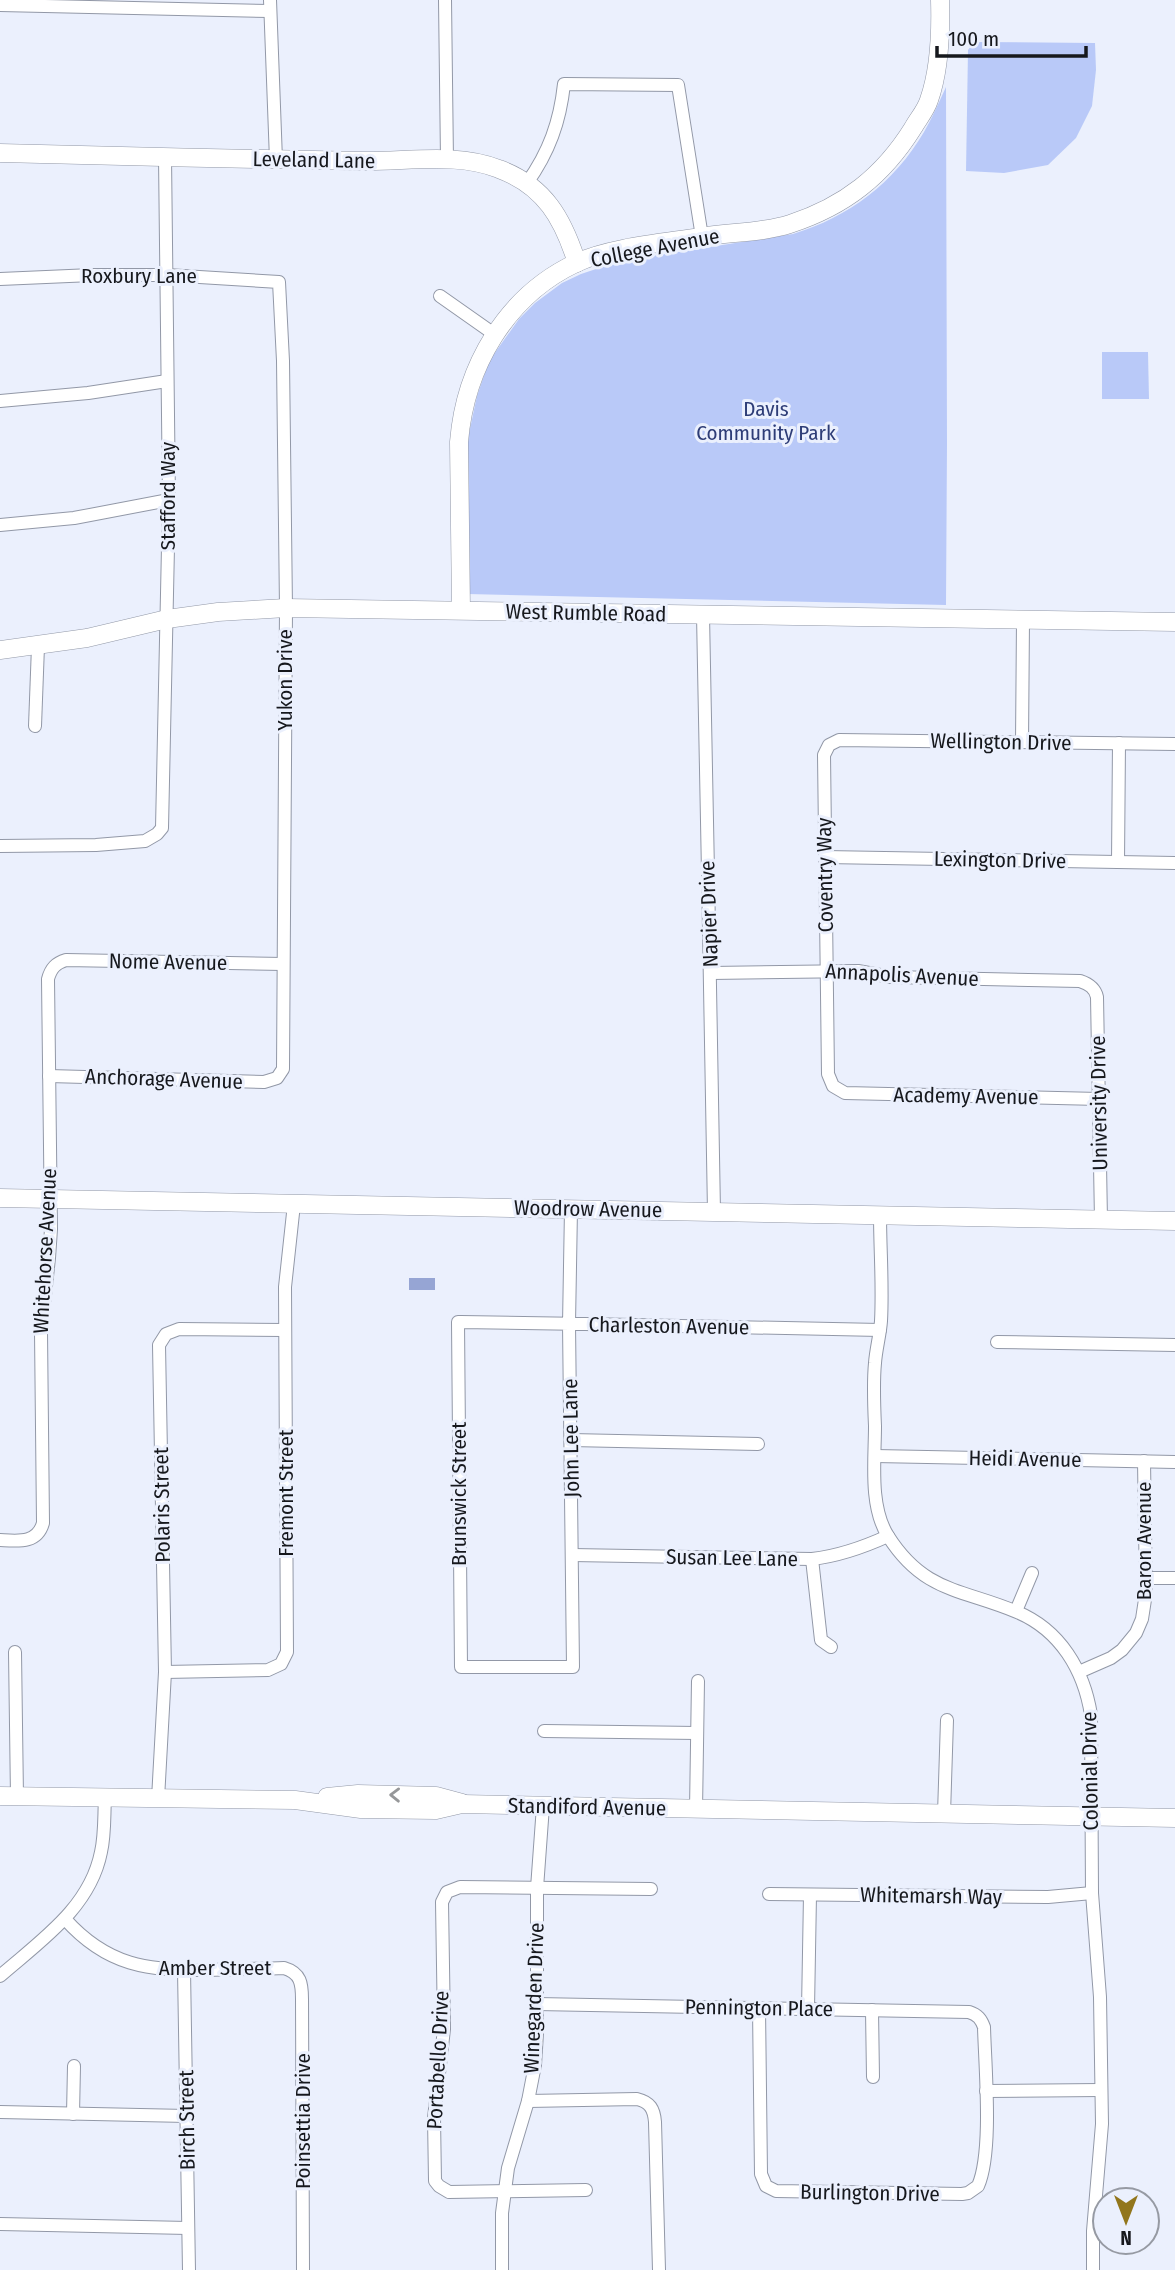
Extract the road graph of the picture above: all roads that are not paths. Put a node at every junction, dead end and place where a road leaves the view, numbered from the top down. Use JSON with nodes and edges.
{"nodes":[{"id":1,"x":445,"y":0,"type":"edge"},
{"id":2,"x":940,"y":0,"type":"edge"},
{"id":3,"x":0,"y":5,"type":"edge"},
{"id":4,"x":270,"y":6,"type":"edge"},
{"id":5,"x":0,"y":153,"type":"edge"},
{"id":6,"x":165,"y":157,"type":"junction"},
{"id":7,"x":276,"y":160,"type":"junction"},
{"id":8,"x":447,"y":160,"type":"junction"},
{"id":9,"x":527,"y":183,"type":"junction"},
{"id":10,"x":702,"y":237,"type":"junction"},
{"id":11,"x":577,"y":263,"type":"junction"},
{"id":12,"x":167,"y":275,"type":"junction"},
{"id":13,"x":0,"y":279,"type":"edge"},
{"id":14,"x":279,"y":282,"type":"joint"},
{"id":15,"x":440,"y":296,"type":"dead end"},
{"id":16,"x":494,"y":334,"type":"junction"},
{"id":17,"x":167,"y":381,"type":"junction"},
{"id":18,"x":0,"y":401,"type":"edge"},
{"id":19,"x":169,"y":500,"type":"junction"},
{"id":20,"x":0,"y":525,"type":"edge"},
{"id":21,"x":286,"y":608,"type":"junction"},
{"id":22,"x":461,"y":611,"type":"junction"},
{"id":23,"x":703,"y":615,"type":"junction"},
{"id":24,"x":167,"y":619,"type":"junction"},
{"id":25,"x":1023,"y":620,"type":"junction"},
{"id":26,"x":1175,"y":622,"type":"edge"},
{"id":27,"x":38,"y":646,"type":"junction"},
{"id":28,"x":0,"y":650,"type":"edge"},
{"id":29,"x":35,"y":726,"type":"dead end"},
{"id":30,"x":1022,"y":742,"type":"junction"},
{"id":31,"x":1119,"y":743,"type":"junction"},
{"id":32,"x":1175,"y":744,"type":"edge"},
{"id":33,"x":829,"y":745,"type":"joint"},
{"id":34,"x":0,"y":846,"type":"edge"},
{"id":35,"x":825,"y":857,"type":"junction"},
{"id":36,"x":1118,"y":862,"type":"junction"},
{"id":37,"x":1175,"y":863,"type":"edge"},
{"id":38,"x":283,"y":964,"type":"junction"},
{"id":39,"x":54,"y":966,"type":"joint"},
{"id":40,"x":826,"y":971,"type":"junction"},
{"id":41,"x":711,"y":973,"type":"junction"},
{"id":42,"x":1092,"y":987,"type":"joint"},
{"id":43,"x":49,"y":1076,"type":"junction"},
{"id":44,"x":278,"y":1076,"type":"joint"},
{"id":45,"x":835,"y":1088,"type":"joint"},
{"id":46,"x":1099,"y":1099,"type":"junction"},
{"id":47,"x":0,"y":1198,"type":"edge"},
{"id":48,"x":50,"y":1199,"type":"junction"},
{"id":49,"x":294,"y":1204,"type":"junction"},
{"id":50,"x":571,"y":1209,"type":"junction"},
{"id":51,"x":714,"y":1212,"type":"junction"},
{"id":52,"x":880,"y":1214,"type":"junction"},
{"id":53,"x":1101,"y":1220,"type":"junction"},
{"id":54,"x":1175,"y":1221,"type":"edge"},
{"id":55,"x":458,"y":1322,"type":"joint"},
{"id":56,"x":569,"y":1324,"type":"junction"},
{"id":57,"x":284,"y":1330,"type":"junction"},
{"id":58,"x":880,"y":1330,"type":"junction"},
{"id":59,"x":997,"y":1342,"type":"dead end"},
{"id":60,"x":1175,"y":1345,"type":"edge"},
{"id":61,"x":571,"y":1440,"type":"junction"},
{"id":62,"x":758,"y":1444,"type":"dead end"},
{"id":63,"x":875,"y":1456,"type":"junction"},
{"id":64,"x":1144,"y":1461,"type":"junction"},
{"id":65,"x":1175,"y":1462,"type":"edge"},
{"id":66,"x":888,"y":1536,"type":"junction"},
{"id":67,"x":0,"y":1541,"type":"edge"},
{"id":68,"x":572,"y":1555,"type":"junction"},
{"id":69,"x":812,"y":1559,"type":"junction"},
{"id":70,"x":1032,"y":1573,"type":"dead end"},
{"id":71,"x":1146,"y":1578,"type":"junction"},
{"id":72,"x":1175,"y":1578,"type":"edge"},
{"id":73,"x":1016,"y":1611,"type":"junction"},
{"id":74,"x":831,"y":1647,"type":"dead end"},
{"id":75,"x":15,"y":1652,"type":"dead end"},
{"id":76,"x":573,"y":1667,"type":"joint"},
{"id":77,"x":165,"y":1672,"type":"junction"},
{"id":78,"x":1079,"y":1672,"type":"junction"},
{"id":79,"x":698,"y":1681,"type":"dead end"},
{"id":80,"x":947,"y":1720,"type":"dead end"},
{"id":81,"x":544,"y":1731,"type":"dead end"},
{"id":82,"x":697,"y":1733,"type":"junction"},
{"id":83,"x":8,"y":1797,"type":"edge"},
{"id":84,"x":105,"y":1798,"type":"junction"},
{"id":85,"x":158,"y":1798,"type":"junction"},
{"id":86,"x":543,"y":1806,"type":"junction"},
{"id":87,"x":696,"y":1810,"type":"junction"},
{"id":88,"x":944,"y":1814,"type":"junction"},
{"id":89,"x":1092,"y":1816,"type":"junction"},
{"id":90,"x":1175,"y":1818,"type":"edge"},
{"id":91,"x":537,"y":1888,"type":"junction"},
{"id":92,"x":651,"y":1889,"type":"dead end"},
{"id":93,"x":769,"y":1894,"type":"dead end"},
{"id":94,"x":1092,"y":1894,"type":"junction"},
{"id":95,"x":810,"y":1895,"type":"junction"},
{"id":96,"x":65,"y":1919,"type":"junction"},
{"id":97,"x":184,"y":1970,"type":"junction"},
{"id":98,"x":296,"y":1974,"type":"joint"},
{"id":99,"x":0,"y":1976,"type":"edge"},
{"id":100,"x":537,"y":2004,"type":"junction"},
{"id":101,"x":759,"y":2008,"type":"junction"},
{"id":102,"x":808,"y":2009,"type":"junction"},
{"id":103,"x":872,"y":2010,"type":"junction"},
{"id":104,"x":74,"y":2066,"type":"dead end"},
{"id":105,"x":873,"y":2077,"type":"dead end"},
{"id":106,"x":1101,"y":2090,"type":"junction"},
{"id":107,"x":986,"y":2091,"type":"junction"},
{"id":108,"x":528,"y":2101,"type":"junction"},
{"id":109,"x":0,"y":2112,"type":"edge"},
{"id":110,"x":73,"y":2114,"type":"junction"},
{"id":111,"x":187,"y":2116,"type":"junction"},
{"id":112,"x":586,"y":2190,"type":"dead end"},
{"id":113,"x":505,"y":2191,"type":"junction"},
{"id":114,"x":0,"y":2224,"type":"edge"},
{"id":115,"x":188,"y":2228,"type":"junction"},
{"id":116,"x":189,"y":2270,"type":"edge"},
{"id":117,"x":303,"y":2270,"type":"edge"},
{"id":118,"x":502,"y":2270,"type":"edge"},
{"id":119,"x":659,"y":2270,"type":"edge"},
{"id":120,"x":1093,"y":2270,"type":"edge"}],
"edges":[{"from":1,"to":8,"type":"street"},
{"from":2,"to":10,"type":"street","name":"College Avenue"},
{"from":3,"to":4,"type":"street"},
{"from":4,"to":7,"type":"street"},
{"from":5,"to":6,"type":"street","name":"Leveland Lane"},
{"from":6,"to":7,"type":"street","name":"Leveland Lane"},
{"from":6,"to":12,"type":"street","name":"Stafford Way"},
{"from":7,"to":8,"type":"street","name":"Leveland Lane"},
{"from":8,"to":9,"type":"street","name":"Leveland Lane"},
{"from":9,"to":10,"type":"street"},
{"from":9,"to":11,"type":"street","name":"Leveland Lane"},
{"from":10,"to":11,"type":"street","name":"College Avenue"},
{"from":11,"to":16,"type":"street","name":"College Avenue"},
{"from":12,"to":13,"type":"street","name":"Roxbury Lane"},
{"from":12,"to":14,"type":"street","name":"Roxbury Lane"},
{"from":12,"to":17,"type":"street","name":"Stafford Way"},
{"from":14,"to":21,"type":"street","name":"Yukon Drive"},
{"from":15,"to":16,"type":"street"},
{"from":16,"to":22,"type":"street","name":"College Avenue"},
{"from":17,"to":18,"type":"street"},
{"from":17,"to":19,"type":"street","name":"Stafford Way"},
{"from":19,"to":20,"type":"street"},
{"from":19,"to":24,"type":"street","name":"Stafford Way"},
{"from":21,"to":22,"type":"street","name":"West Rumble Road"},
{"from":21,"to":24,"type":"street","name":"West Rumble Road"},
{"from":21,"to":38,"type":"street","name":"Yukon Drive"},
{"from":22,"to":23,"type":"street","name":"West Rumble Road"},
{"from":23,"to":25,"type":"street","name":"West Rumble Road"},
{"from":23,"to":41,"type":"street","name":"Napier Drive"},
{"from":24,"to":27,"type":"street","name":"West Rumble Road"},
{"from":24,"to":34,"type":"street","name":"Stafford Way"},
{"from":25,"to":26,"type":"street","name":"West Rumble Road"},
{"from":25,"to":30,"type":"street"},
{"from":27,"to":28,"type":"street","name":"West Rumble Road"},
{"from":27,"to":29,"type":"street"},
{"from":30,"to":31,"type":"street","name":"Wellington Drive"},
{"from":30,"to":33,"type":"street","name":"Wellington Drive"},
{"from":31,"to":32,"type":"street","name":"Wellington Drive"},
{"from":31,"to":36,"type":"street"},
{"from":33,"to":35,"type":"street","name":"Coventry Way"},
{"from":35,"to":36,"type":"street","name":"Lexington Drive"},
{"from":35,"to":40,"type":"street","name":"Coventry Way"},
{"from":36,"to":37,"type":"street","name":"Lexington Drive"},
{"from":38,"to":39,"type":"street","name":"Nome Avenue"},
{"from":38,"to":44,"type":"street","name":"Yukon Drive"},
{"from":39,"to":43,"type":"street","name":"Whitehorse Avenue"},
{"from":40,"to":41,"type":"street","name":"Annapolis Avenue"},
{"from":40,"to":42,"type":"street","name":"Annapolis Avenue"},
{"from":40,"to":45,"type":"street","name":"Coventry Way"},
{"from":41,"to":51,"type":"street","name":"Napier Drive"},
{"from":42,"to":46,"type":"street","name":"University Drive"},
{"from":43,"to":44,"type":"street","name":"Anchorage Avenue"},
{"from":43,"to":48,"type":"street","name":"Whitehorse Avenue"},
{"from":45,"to":46,"type":"street","name":"Academy Avenue"},
{"from":46,"to":53,"type":"street","name":"University Drive"},
{"from":47,"to":48,"type":"street","name":"Woodrow Avenue"},
{"from":48,"to":49,"type":"street","name":"Woodrow Avenue"},
{"from":48,"to":67,"type":"street","name":"Whitehorse Avenue"},
{"from":49,"to":50,"type":"street","name":"Woodrow Avenue"},
{"from":49,"to":57,"type":"street","name":"Fremont Street"},
{"from":50,"to":51,"type":"street","name":"Woodrow Avenue"},
{"from":50,"to":56,"type":"street","name":"John Lee Lane"},
{"from":51,"to":52,"type":"street","name":"Woodrow Avenue"},
{"from":52,"to":53,"type":"street","name":"Woodrow Avenue"},
{"from":52,"to":58,"type":"street","name":"Colonial Drive"},
{"from":53,"to":54,"type":"street","name":"Woodrow Avenue"},
{"from":55,"to":56,"type":"street","name":"Charleston Avenue"},
{"from":55,"to":76,"type":"street","name":"Brunswick Street"},
{"from":56,"to":58,"type":"street","name":"Charleston Avenue"},
{"from":56,"to":61,"type":"street","name":"John Lee Lane"},
{"from":57,"to":77,"type":"street","name":"Fremont Street"},
{"from":57,"to":77,"type":"street","name":"Polaris Street"},
{"from":58,"to":63,"type":"street","name":"Colonial Drive"},
{"from":59,"to":60,"type":"street"},
{"from":61,"to":62,"type":"street"},
{"from":61,"to":68,"type":"street","name":"John Lee Lane"},
{"from":63,"to":64,"type":"street","name":"Heidi Avenue"},
{"from":63,"to":66,"type":"street","name":"Colonial Drive"},
{"from":64,"to":65,"type":"street","name":"Heidi Avenue"},
{"from":64,"to":71,"type":"street","name":"Baron Avenue"},
{"from":66,"to":69,"type":"street","name":"Susan Lee Lane"},
{"from":66,"to":73,"type":"street","name":"Colonial Drive"},
{"from":68,"to":69,"type":"street","name":"Susan Lee Lane"},
{"from":68,"to":76,"type":"street","name":"John Lee Lane"},
{"from":69,"to":74,"type":"street"},
{"from":70,"to":73,"type":"street"},
{"from":71,"to":72,"type":"street"},
{"from":71,"to":78,"type":"street","name":"Baron Avenue"},
{"from":73,"to":78,"type":"street","name":"Colonial Drive"},
{"from":75,"to":83,"type":"street"},
{"from":77,"to":85,"type":"street","name":"Polaris Street"},
{"from":78,"to":89,"type":"street","name":"Colonial Drive"},
{"from":79,"to":82,"type":"street"},
{"from":80,"to":88,"type":"street"},
{"from":81,"to":82,"type":"street"},
{"from":82,"to":87,"type":"street"},
{"from":83,"to":84,"type":"street","name":"Standiford Avenue"},
{"from":84,"to":85,"type":"street","name":"Standiford Avenue"},
{"from":84,"to":96,"type":"street"},
{"from":85,"to":86,"type":"street","name":"Standiford Avenue"},
{"from":86,"to":87,"type":"street","name":"Standiford Avenue"},
{"from":86,"to":91,"type":"street","name":"Winegarden Drive"},
{"from":87,"to":88,"type":"street","name":"Standiford Avenue"},
{"from":88,"to":89,"type":"street","name":"Standiford Avenue"},
{"from":89,"to":90,"type":"street","name":"Standiford Avenue"},
{"from":89,"to":94,"type":"street","name":"Colonial Drive"},
{"from":91,"to":92,"type":"street"},
{"from":91,"to":100,"type":"street","name":"Winegarden Drive"},
{"from":91,"to":113,"type":"street","name":"Portabello Drive"},
{"from":93,"to":95,"type":"street","name":"Whitemarsh Way"},
{"from":94,"to":95,"type":"street","name":"Whitemarsh Way"},
{"from":94,"to":106,"type":"street","name":"Colonial Drive"},
{"from":95,"to":102,"type":"street"},
{"from":96,"to":97,"type":"street","name":"Amber Street"},
{"from":96,"to":99,"type":"street"},
{"from":97,"to":98,"type":"street","name":"Amber Street"},
{"from":97,"to":111,"type":"street","name":"Birch Street"},
{"from":98,"to":117,"type":"street","name":"Poinsettia Drive"},
{"from":100,"to":101,"type":"street","name":"Pennington Place"},
{"from":100,"to":108,"type":"street","name":"Winegarden Drive"},
{"from":101,"to":102,"type":"street","name":"Pennington Place"},
{"from":101,"to":107,"type":"street","name":"Burlington Drive"},
{"from":102,"to":103,"type":"street","name":"Pennington Place"},
{"from":103,"to":105,"type":"street"},
{"from":103,"to":107,"type":"street","name":"Pennington Place"},
{"from":104,"to":110,"type":"street"},
{"from":106,"to":107,"type":"street"},
{"from":106,"to":120,"type":"street","name":"Colonial Drive"},
{"from":108,"to":113,"type":"street","name":"Winegarden Drive"},
{"from":108,"to":119,"type":"street"},
{"from":109,"to":110,"type":"street"},
{"from":110,"to":111,"type":"street"},
{"from":111,"to":115,"type":"street","name":"Birch Street"},
{"from":112,"to":113,"type":"street"},
{"from":113,"to":118,"type":"street","name":"Winegarden Drive"},
{"from":114,"to":115,"type":"street"},
{"from":115,"to":116,"type":"street","name":"Birch Street"}]}
